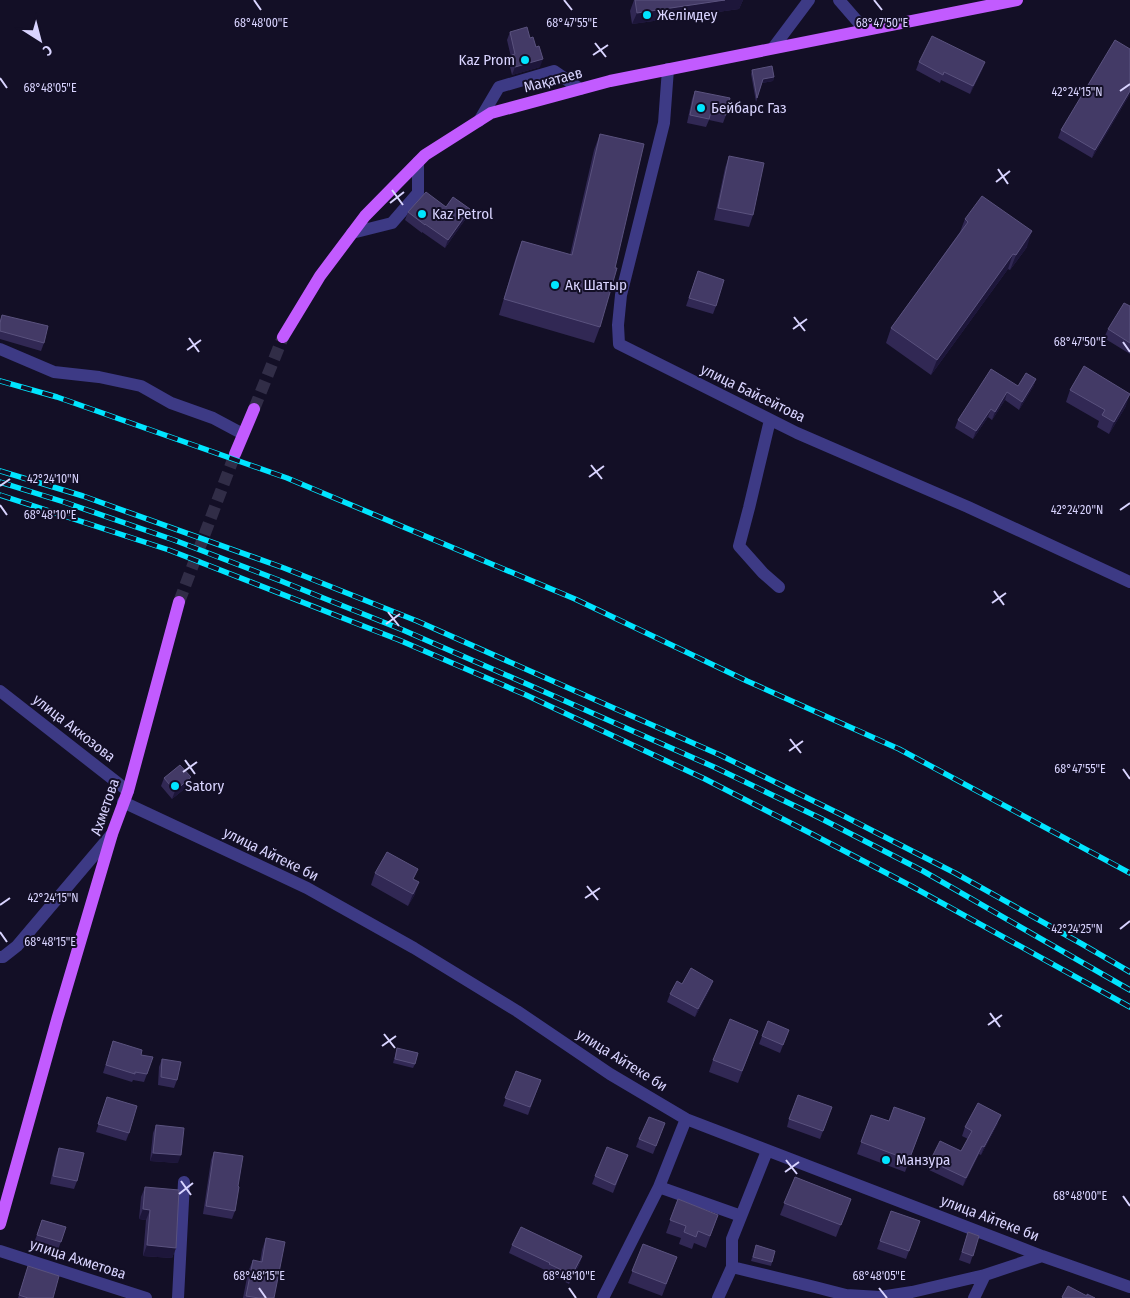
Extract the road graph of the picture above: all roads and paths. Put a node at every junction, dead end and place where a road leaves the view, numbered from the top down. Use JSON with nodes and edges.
{"nodes":[{"id":1,"x":809,"y":0,"type":"edge"},
{"id":2,"x":839,"y":0,"type":"edge"},
{"id":3,"x":1017,"y":0,"type":"edge"},
{"id":4,"x":865,"y":30,"type":"junction"},
{"id":5,"x":773,"y":48,"type":"junction"},
{"id":6,"x":668,"y":69,"type":"junction"},
{"id":7,"x":580,"y":89,"type":"junction"},
{"id":8,"x":480,"y":120,"type":"junction"},
{"id":9,"x":418,"y":162,"type":"junction"},
{"id":10,"x":352,"y":233,"type":"junction"},
{"id":11,"x":283,"y":338,"type":"tunnel mouth"},
{"id":12,"x":0,"y":349,"type":"edge"},
{"id":13,"x":254,"y":409,"type":"tunnel mouth"},
{"id":14,"x":770,"y":420,"type":"junction"},
{"id":15,"x":243,"y":434,"type":"junction"},
{"id":16,"x":235,"y":454,"type":"tunnel mouth"},
{"id":17,"x":1130,"y":582,"type":"edge"},
{"id":18,"x":779,"y":587,"type":"dead end"},
{"id":19,"x":179,"y":602,"type":"tunnel mouth"},
{"id":20,"x":0,"y":691,"type":"edge"},
{"id":21,"x":126,"y":797,"type":"junction"},
{"id":22,"x":112,"y":834,"type":"junction"},
{"id":23,"x":0,"y":957,"type":"edge"},
{"id":24,"x":686,"y":1119,"type":"junction"},
{"id":25,"x":767,"y":1151,"type":"junction"},
{"id":26,"x":184,"y":1182,"type":"dead end"},
{"id":27,"x":659,"y":1187,"type":"junction"},
{"id":28,"x":741,"y":1216,"type":"junction"},
{"id":29,"x":0,"y":1224,"type":"edge"},
{"id":30,"x":0,"y":1250,"type":"edge"},
{"id":31,"x":1042,"y":1256,"type":"junction"},
{"id":32,"x":732,"y":1267,"type":"junction"},
{"id":33,"x":985,"y":1275,"type":"junction"},
{"id":34,"x":1130,"y":1287,"type":"edge"},
{"id":35,"x":845,"y":1297,"type":"edge"},
{"id":36,"x":146,"y":1298,"type":"edge"},
{"id":37,"x":178,"y":1298,"type":"edge"},
{"id":38,"x":603,"y":1298,"type":"edge"},
{"id":39,"x":718,"y":1298,"type":"edge"},
{"id":40,"x":974,"y":1298,"type":"edge"}],
"edges":[{"from":1,"to":5,"type":"street"},
{"from":2,"to":4,"type":"street"},
{"from":3,"to":4,"type":"main road","name":"Мақатаев"},
{"from":4,"to":5,"type":"main road","name":"Мақатаев"},
{"from":5,"to":6,"type":"main road","name":"Мақатаев"},
{"from":6,"to":7,"type":"main road","name":"Мақатаев"},
{"from":6,"to":14,"type":"street","name":"улица Байсейтова"},
{"from":7,"to":8,"type":"main road","name":"Мақатаев"},
{"from":7,"to":8,"type":"street"},
{"from":8,"to":9,"type":"main road","name":"Мақатаев"},
{"from":9,"to":10,"type":"main road","name":"Мақатаев"},
{"from":9,"to":10,"type":"street"},
{"from":10,"to":11,"type":"main road","name":"Мақатаев"},
{"from":12,"to":15,"type":"street"},
{"from":13,"to":15,"type":"main road"},
{"from":14,"to":17,"type":"street","name":"улица Байсейтова"},
{"from":14,"to":18,"type":"street"},
{"from":15,"to":16,"type":"main road"},
{"from":19,"to":21,"type":"main road","name":"Ахметова"},
{"from":20,"to":21,"type":"street","name":"улица Аккозова"},
{"from":21,"to":22,"type":"main road","name":"Ахметова"},
{"from":21,"to":24,"type":"street","name":"улица Айтеке би"},
{"from":22,"to":23,"type":"street"},
{"from":22,"to":29,"type":"main road","name":"Ахметова"},
{"from":24,"to":25,"type":"street","name":"улица Айтеке би"},
{"from":24,"to":27,"type":"street"},
{"from":25,"to":28,"type":"street"},
{"from":25,"to":31,"type":"street","name":"улица Айтеке би"},
{"from":26,"to":37,"type":"street"},
{"from":27,"to":28,"type":"street"},
{"from":27,"to":38,"type":"street"},
{"from":28,"to":32,"type":"street"},
{"from":30,"to":36,"type":"street","name":"улица Ахметова"},
{"from":31,"to":33,"type":"street"},
{"from":31,"to":34,"type":"street","name":"улица Айтеке би"},
{"from":32,"to":35,"type":"street"},
{"from":32,"to":39,"type":"street"},
{"from":33,"to":35,"type":"street"},
{"from":33,"to":40,"type":"street"}]}
